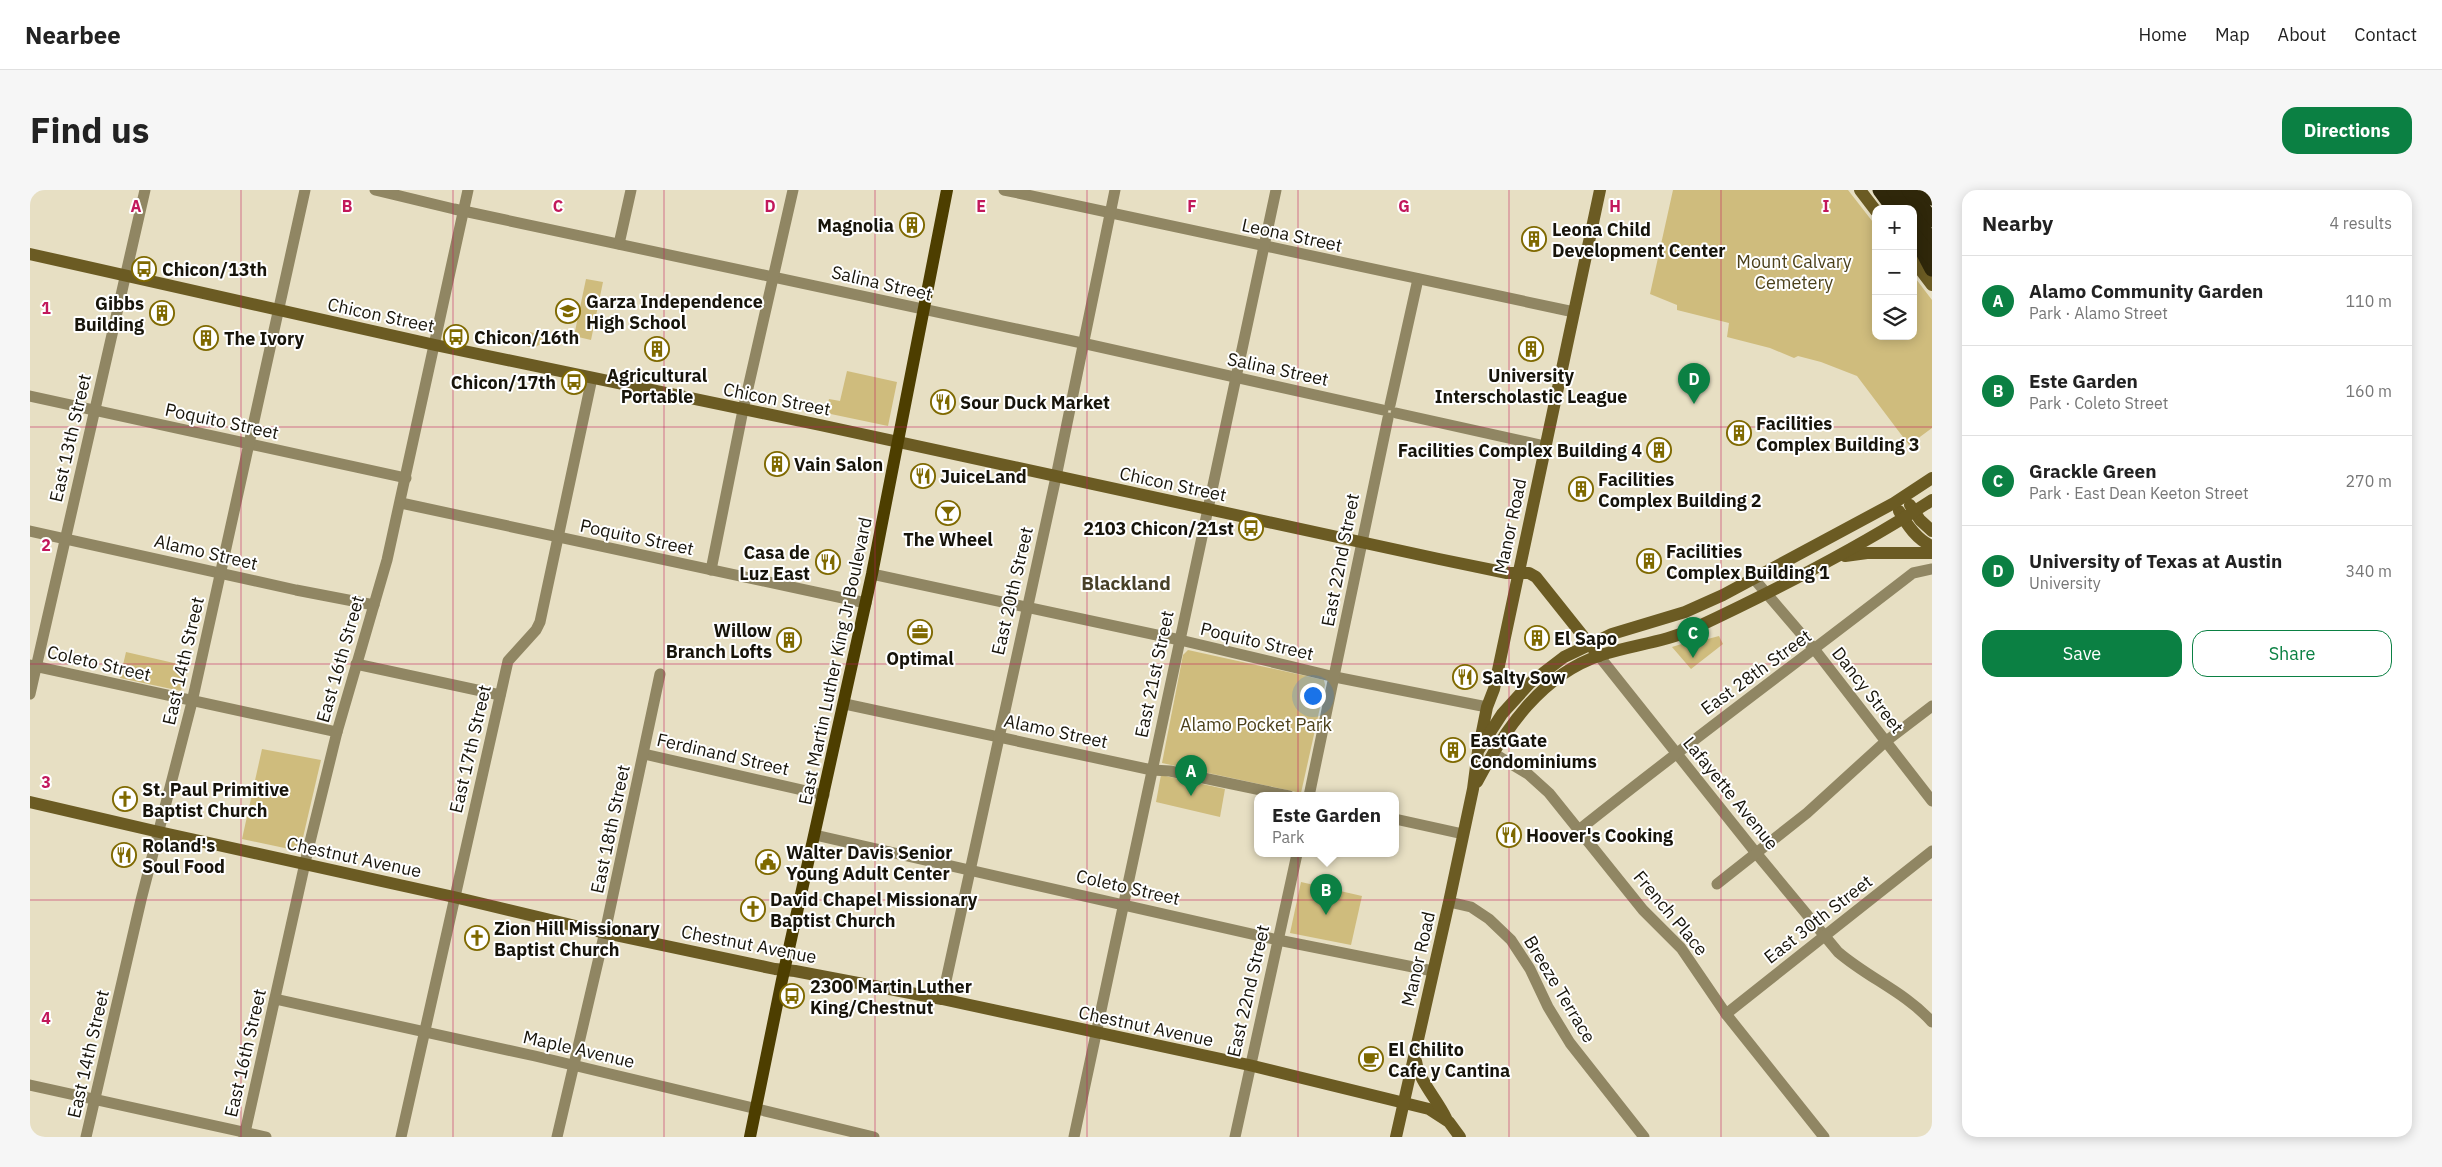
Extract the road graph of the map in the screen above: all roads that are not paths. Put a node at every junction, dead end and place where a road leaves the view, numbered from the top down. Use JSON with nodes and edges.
{"nodes":[{"id":1,"x":144,"y":190,"type":"edge"},
{"id":2,"x":304,"y":190,"type":"edge"},
{"id":3,"x":374,"y":190,"type":"edge"},
{"id":4,"x":468,"y":190,"type":"edge"},
{"id":5,"x":632,"y":190,"type":"edge"},
{"id":6,"x":793,"y":190,"type":"edge"},
{"id":7,"x":947,"y":190,"type":"edge"},
{"id":8,"x":1004,"y":190,"type":"edge"},
{"id":9,"x":1115,"y":190,"type":"edge"},
{"id":10,"x":1276,"y":190,"type":"edge"},
{"id":11,"x":1600,"y":190,"type":"edge"},
{"id":12,"x":1860,"y":190,"type":"edge"},
{"id":13,"x":1880,"y":190,"type":"edge"},
{"id":14,"x":1892,"y":190,"type":"edge"},
{"id":15,"x":1909,"y":190,"type":"edge"},
{"id":16,"x":1926,"y":190,"type":"edge"},
{"id":17,"x":1932,"y":198,"type":"edge"},
{"id":18,"x":1891,"y":205,"type":"edge"},
{"id":19,"x":1898,"y":205,"type":"edge"},
{"id":20,"x":1905,"y":205,"type":"edge"},
{"id":21,"x":1872,"y":206,"type":"edge"},
{"id":22,"x":464,"y":211,"type":"junction"},
{"id":23,"x":1110,"y":213,"type":"junction"},
{"id":24,"x":1932,"y":220,"type":"edge"},
{"id":25,"x":1917,"y":221,"type":"edge"},
{"id":26,"x":1917,"y":239,"type":"edge"},
{"id":27,"x":1932,"y":241,"type":"edge"},
{"id":28,"x":1917,"y":242,"type":"edge"},
{"id":29,"x":619,"y":244,"type":"junction"},
{"id":30,"x":1264,"y":247,"type":"junction"},
{"id":31,"x":30,"y":254,"type":"edge"},
{"id":32,"x":1932,"y":258,"type":"edge"},
{"id":33,"x":1917,"y":265,"type":"edge"},
{"id":34,"x":1932,"y":270,"type":"edge"},
{"id":35,"x":126,"y":275,"type":"junction"},
{"id":36,"x":773,"y":277,"type":"junction"},
{"id":37,"x":1418,"y":279,"type":"junction"},
{"id":38,"x":1932,"y":285,"type":"edge"},
{"id":39,"x":279,"y":311,"type":"junction"},
{"id":40,"x":925,"y":311,"type":"junction"},
{"id":41,"x":1574,"y":312,"type":"junction"},
{"id":42,"x":1082,"y":343,"type":"junction"},
{"id":43,"x":435,"y":345,"type":"junction"},
{"id":44,"x":592,"y":378,"type":"junction"},
{"id":45,"x":1234,"y":378,"type":"junction"},
{"id":46,"x":30,"y":396,"type":"edge"},
{"id":47,"x":743,"y":410,"type":"junction"},
{"id":48,"x":94,"y":411,"type":"junction"},
{"id":49,"x":1389,"y":412,"type":"junction"},
{"id":50,"x":899,"y":442,"type":"junction"},
{"id":51,"x":249,"y":443,"type":"junction"},
{"id":52,"x":1545,"y":446,"type":"junction"},
{"id":53,"x":1056,"y":476,"type":"junction"},
{"id":54,"x":406,"y":478,"type":"junction"},
{"id":55,"x":1932,"y":478,"type":"edge"},
{"id":56,"x":1900,"y":499,"type":"junction"},
{"id":57,"x":1932,"y":500,"type":"edge"},
{"id":58,"x":400,"y":503,"type":"junction"},
{"id":59,"x":1207,"y":509,"type":"junction"},
{"id":60,"x":1914,"y":512,"type":"junction"},
{"id":61,"x":1903,"y":518,"type":"junction"},
{"id":62,"x":30,"y":531,"type":"edge"},
{"id":63,"x":1932,"y":532,"type":"edge"},
{"id":64,"x":557,"y":538,"type":"junction"},
{"id":65,"x":65,"y":539,"type":"junction"},
{"id":66,"x":1361,"y":542,"type":"junction"},
{"id":67,"x":1932,"y":546,"type":"edge"},
{"id":68,"x":1932,"y":553,"type":"edge"},
{"id":69,"x":1827,"y":563,"type":"junction"},
{"id":70,"x":1932,"y":568,"type":"edge"},
{"id":71,"x":711,"y":570,"type":"junction"},
{"id":72,"x":1518,"y":573,"type":"junction"},
{"id":73,"x":220,"y":574,"type":"junction"},
{"id":74,"x":872,"y":574,"type":"junction"},
{"id":75,"x":1755,"y":580,"type":"junction"},
{"id":76,"x":1767,"y":594,"type":"junction"},
{"id":77,"x":866,"y":602,"type":"junction"},
{"id":78,"x":374,"y":606,"type":"junction"},
{"id":79,"x":1026,"y":608,"type":"junction"},
{"id":80,"x":1180,"y":640,"type":"junction"},
{"id":81,"x":1589,"y":643,"type":"junction"},
{"id":82,"x":1815,"y":650,"type":"junction"},
{"id":83,"x":1599,"y":656,"type":"junction"},
{"id":84,"x":356,"y":664,"type":"junction"},
{"id":85,"x":33,"y":666,"type":"edge"},
{"id":86,"x":660,"y":674,"type":"dead end"},
{"id":87,"x":1335,"y":677,"type":"junction"},
{"id":88,"x":30,"y":694,"type":"edge"},
{"id":89,"x":500,"y":695,"type":"junction"},
{"id":90,"x":192,"y":702,"type":"junction"},
{"id":91,"x":845,"y":704,"type":"junction"},
{"id":92,"x":1932,"y":706,"type":"edge"},
{"id":93,"x":1487,"y":707,"type":"junction"},
{"id":94,"x":337,"y":732,"type":"junction"},
{"id":95,"x":998,"y":737,"type":"junction"},
{"id":96,"x":1885,"y":742,"type":"junction"},
{"id":97,"x":1478,"y":752,"type":"junction"},
{"id":98,"x":1676,"y":752,"type":"junction"},
{"id":99,"x":1493,"y":753,"type":"junction"},
{"id":100,"x":644,"y":754,"type":"junction"},
{"id":101,"x":1152,"y":770,"type":"junction"},
{"id":102,"x":1473,"y":789,"type":"junction"},
{"id":103,"x":1270,"y":792,"type":"edge"},
{"id":104,"x":1310,"y":792,"type":"edge"},
{"id":105,"x":824,"y":795,"type":"junction"},
{"id":106,"x":1932,"y":801,"type":"edge"},
{"id":107,"x":30,"y":802,"type":"edge"},
{"id":108,"x":1399,"y":820,"type":"edge"},
{"id":109,"x":1580,"y":829,"type":"junction"},
{"id":110,"x":159,"y":832,"type":"junction"},
{"id":111,"x":1463,"y":834,"type":"junction"},
{"id":112,"x":815,"y":835,"type":"junction"},
{"id":113,"x":1932,"y":851,"type":"edge"},
{"id":114,"x":1756,"y":853,"type":"junction"},
{"id":115,"x":1295,"y":857,"type":"edge"},
{"id":116,"x":305,"y":864,"type":"junction"},
{"id":117,"x":969,"y":869,"type":"junction"},
{"id":118,"x":1717,"y":884,"type":"dead end"},
{"id":119,"x":454,"y":896,"type":"junction"},
{"id":120,"x":1449,"y":902,"type":"junction"},
{"id":121,"x":1124,"y":904,"type":"junction"},
{"id":122,"x":605,"y":933,"type":"junction"},
{"id":123,"x":1825,"y":937,"type":"junction"},
{"id":124,"x":1278,"y":940,"type":"junction"},
{"id":125,"x":784,"y":970,"type":"junction"},
{"id":126,"x":1433,"y":971,"type":"junction"},
{"id":127,"x":276,"y":999,"type":"junction"},
{"id":128,"x":942,"y":999,"type":"junction"},
{"id":129,"x":1726,"y":1014,"type":"junction"},
{"id":130,"x":1932,"y":1022,"type":"edge"},
{"id":131,"x":425,"y":1032,"type":"junction"},
{"id":132,"x":1096,"y":1033,"type":"junction"},
{"id":133,"x":1415,"y":1056,"type":"junction"},
{"id":134,"x":574,"y":1065,"type":"junction"},
{"id":135,"x":1249,"y":1065,"type":"junction"},
{"id":136,"x":30,"y":1085,"type":"edge"},
{"id":137,"x":95,"y":1100,"type":"junction"},
{"id":138,"x":1404,"y":1102,"type":"junction"},
{"id":139,"x":756,"y":1108,"type":"junction"},
{"id":140,"x":1448,"y":1122,"type":"junction"},
{"id":141,"x":244,"y":1135,"type":"edge"},
{"id":142,"x":86,"y":1137,"type":"edge"},
{"id":143,"x":266,"y":1137,"type":"edge"},
{"id":144,"x":401,"y":1137,"type":"edge"},
{"id":145,"x":557,"y":1137,"type":"edge"},
{"id":146,"x":750,"y":1137,"type":"edge"},
{"id":147,"x":874,"y":1137,"type":"edge"},
{"id":148,"x":1074,"y":1137,"type":"edge"},
{"id":149,"x":1235,"y":1137,"type":"edge"},
{"id":150,"x":1396,"y":1137,"type":"edge"},
{"id":151,"x":1460,"y":1137,"type":"edge"},
{"id":152,"x":1644,"y":1137,"type":"edge"},
{"id":153,"x":1824,"y":1137,"type":"edge"}],
"edges":[{"from":1,"to":35,"type":"street","name":"East 13th Street"},
{"from":2,"to":39,"type":"street","name":"East 14th Street"},
{"from":3,"to":22,"type":"street","name":"Salina Street"},
{"from":4,"to":22,"type":"street","name":"East 16th Street"},
{"from":5,"to":29,"type":"street"},
{"from":6,"to":36,"type":"street"},
{"from":7,"to":40,"type":"main road","name":"East Martin Luther King Jr Boulevard"},
{"from":8,"to":23,"type":"street","name":"Leona Street"},
{"from":9,"to":23,"type":"street","name":"East 20th Street"},
{"from":10,"to":30,"type":"street","name":"East 21st Street"},
{"from":11,"to":41,"type":"main road","name":"Manor Road"},
{"from":12,"to":21,"type":"main road"},
{"from":13,"to":18,"type":"highway"},
{"from":14,"to":19,"type":"highway"},
{"from":14,"to":20,"type":"highway"},
{"from":15,"to":24,"type":"highway"},
{"from":16,"to":17,"type":"highway"},
{"from":22,"to":29,"type":"street","name":"Salina Street"},
{"from":22,"to":43,"type":"street","name":"East 16th Street"},
{"from":23,"to":30,"type":"street","name":"Leona Street"},
{"from":23,"to":42,"type":"street","name":"East 20th Street"},
{"from":25,"to":27,"type":"highway"},
{"from":26,"to":32,"type":"highway","bridge":true},
{"from":28,"to":34,"type":"highway"},
{"from":29,"to":36,"type":"street","name":"Salina Street"},
{"from":30,"to":37,"type":"street","name":"Leona Street"},
{"from":30,"to":45,"type":"street","name":"East 21st Street"},
{"from":31,"to":35,"type":"main road","name":"Chicon Street"},
{"from":33,"to":38,"type":"main road"},
{"from":35,"to":39,"type":"main road","name":"Chicon Street"},
{"from":35,"to":48,"type":"street","name":"East 13th Street"},
{"from":36,"to":40,"type":"street","name":"Salina Street"},
{"from":36,"to":47,"type":"street"},
{"from":37,"to":41,"type":"street","name":"Leona Street"},
{"from":37,"to":49,"type":"street","name":"East 22nd Street"},
{"from":39,"to":43,"type":"main road","name":"Chicon Street"},
{"from":39,"to":51,"type":"street","name":"East 14th Street"},
{"from":40,"to":42,"type":"street","name":"Salina Street"},
{"from":40,"to":50,"type":"main road","name":"East Martin Luther King Jr Boulevard"},
{"from":41,"to":52,"type":"main road","name":"Manor Road"},
{"from":42,"to":45,"type":"street","name":"Salina Street"},
{"from":42,"to":53,"type":"street","name":"East 20th Street"},
{"from":43,"to":44,"type":"main road","name":"Chicon Street"},
{"from":43,"to":54,"type":"street","name":"East 16th Street"},
{"from":44,"to":47,"type":"main road","name":"Chicon Street"},
{"from":44,"to":64,"type":"street","name":"East 17th Street"},
{"from":45,"to":49,"type":"street","name":"Salina Street"},
{"from":45,"to":59,"type":"street","name":"East 21st Street"},
{"from":46,"to":48,"type":"street","name":"Poquito Street"},
{"from":47,"to":50,"type":"main road","name":"Chicon Street"},
{"from":47,"to":71,"type":"street"},
{"from":48,"to":51,"type":"street","name":"Poquito Street"},
{"from":48,"to":65,"type":"street","name":"East 13th Street"},
{"from":49,"to":52,"type":"street","name":"Salina Street"},
{"from":49,"to":66,"type":"street","name":"East 22nd Street"},
{"from":50,"to":53,"type":"main road","name":"Chicon Street"},
{"from":50,"to":74,"type":"main road","name":"East Martin Luther King Jr Boulevard"},
{"from":51,"to":54,"type":"street","name":"Poquito Street"},
{"from":51,"to":73,"type":"street","name":"East 14th Street"},
{"from":52,"to":72,"type":"main road","name":"Manor Road"},
{"from":53,"to":59,"type":"main road","name":"Chicon Street"},
{"from":53,"to":79,"type":"street","name":"East 20th Street"},
{"from":54,"to":58,"type":"street","name":"East 16th Street"},
{"from":55,"to":56,"type":"main road"},
{"from":56,"to":60,"type":"main road"},
{"from":56,"to":61,"type":"main road"},
{"from":56,"to":75,"type":"main road"},
{"from":57,"to":60,"type":"main road"},
{"from":58,"to":64,"type":"street","name":"Poquito Street"},
{"from":58,"to":78,"type":"street","name":"East 16th Street"},
{"from":59,"to":66,"type":"main road","name":"Chicon Street"},
{"from":59,"to":80,"type":"street","name":"East 21st Street"},
{"from":60,"to":61,"type":"main road"},
{"from":60,"to":63,"type":"main road"},
{"from":61,"to":67,"type":"main road"},
{"from":61,"to":69,"type":"main road"},
{"from":62,"to":65,"type":"street","name":"Alamo Street"},
{"from":64,"to":71,"type":"street","name":"Poquito Street"},
{"from":64,"to":89,"type":"street","name":"East 17th Street"},
{"from":65,"to":73,"type":"street","name":"Alamo Street"},
{"from":65,"to":85,"type":"street","name":"East 13th Street"},
{"from":66,"to":72,"type":"main road","name":"Chicon Street"},
{"from":66,"to":87,"type":"street","name":"East 22nd Street"},
{"from":68,"to":69,"type":"main road"},
{"from":69,"to":76,"type":"main road"},
{"from":70,"to":82,"type":"street","name":"East 28th Street"},
{"from":71,"to":77,"type":"street","name":"Poquito Street"},
{"from":72,"to":81,"type":"main road","name":"Lafayette Avenue"},
{"from":72,"to":93,"type":"main road","name":"Manor Road"},
{"from":73,"to":78,"type":"street","name":"Alamo Street"},
{"from":73,"to":90,"type":"street","name":"East 14th Street"},
{"from":74,"to":77,"type":"main road","name":"East Martin Luther King Jr Boulevard"},
{"from":74,"to":79,"type":"street","name":"Poquito Street"},
{"from":75,"to":76,"type":"street","name":"Dancy Street"},
{"from":75,"to":81,"type":"main road"},
{"from":76,"to":82,"type":"street","name":"Dancy Street"},
{"from":76,"to":83,"type":"main road"},
{"from":77,"to":91,"type":"main road","name":"East Martin Luther King Jr Boulevard"},
{"from":78,"to":84,"type":"street","name":"East 16th Street"},
{"from":79,"to":80,"type":"street","name":"Poquito Street"},
{"from":79,"to":95,"type":"street","name":"East 20th Street"},
{"from":80,"to":87,"type":"street","name":"Poquito Street"},
{"from":80,"to":101,"type":"street","name":"East 21st Street"},
{"from":81,"to":83,"type":"main road","name":"Lafayette Avenue"},
{"from":81,"to":97,"type":"main road"},
{"from":82,"to":96,"type":"street","name":"Dancy Street"},
{"from":82,"to":98,"type":"street","name":"East 28th Street"},
{"from":83,"to":98,"type":"street","name":"Lafayette Avenue"},
{"from":83,"to":99,"type":"main road"},
{"from":84,"to":89,"type":"street"},
{"from":84,"to":94,"type":"street","name":"East 16th Street"},
{"from":85,"to":88,"type":"street","name":"East 13th Street"},
{"from":85,"to":90,"type":"street","name":"Coleto Street"},
{"from":86,"to":100,"type":"street","name":"East 18th Street"},
{"from":87,"to":93,"type":"street","name":"Poquito Street"},
{"from":87,"to":104,"type":"street","name":"East 22nd Street"},
{"from":89,"to":119,"type":"street","name":"East 17th Street"},
{"from":90,"to":94,"type":"street","name":"Coleto Street"},
{"from":90,"to":110,"type":"street","name":"East 14th Street"},
{"from":91,"to":95,"type":"street","name":"Alamo Street"},
{"from":91,"to":105,"type":"main road","name":"East Martin Luther King Jr Boulevard"},
{"from":92,"to":96,"type":"street"},
{"from":93,"to":97,"type":"main road","name":"Manor Road"},
{"from":94,"to":116,"type":"street","name":"East 16th Street"},
{"from":95,"to":101,"type":"street","name":"Alamo Street"},
{"from":95,"to":117,"type":"street","name":"East 20th Street"},
{"from":96,"to":106,"type":"street","name":"Dancy Street"},
{"from":96,"to":114,"type":"street"},
{"from":97,"to":102,"type":"main road","name":"Manor Road"},
{"from":98,"to":109,"type":"street","name":"East 28th Street"},
{"from":98,"to":114,"type":"street","name":"Lafayette Avenue"},
{"from":99,"to":102,"type":"main road"},
{"from":99,"to":109,"type":"street","name":"French Place"},
{"from":100,"to":105,"type":"street","name":"Ferdinand Street"},
{"from":100,"to":122,"type":"street","name":"East 18th Street"},
{"from":101,"to":103,"type":"street","name":"Alamo Street"},
{"from":101,"to":121,"type":"street","name":"East 21st Street"},
{"from":102,"to":111,"type":"main road","name":"Manor Road"},
{"from":105,"to":112,"type":"main road","name":"East Martin Luther King Jr Boulevard"},
{"from":107,"to":110,"type":"main road","name":"Chestnut Avenue"},
{"from":108,"to":111,"type":"street"},
{"from":109,"to":129,"type":"street","name":"French Place"},
{"from":110,"to":116,"type":"main road","name":"Chestnut Avenue"},
{"from":110,"to":137,"type":"street","name":"East 14th Street"},
{"from":111,"to":120,"type":"main road","name":"Manor Road"},
{"from":112,"to":117,"type":"street","name":"Coleto Street"},
{"from":112,"to":125,"type":"main road","name":"East Martin Luther King Jr Boulevard"},
{"from":113,"to":123,"type":"street","name":"East 30th Street"},
{"from":114,"to":118,"type":"street"},
{"from":114,"to":123,"type":"street","name":"Lafayette Avenue"},
{"from":115,"to":124,"type":"street","name":"East 22nd Street"},
{"from":116,"to":119,"type":"main road","name":"Chestnut Avenue"},
{"from":116,"to":127,"type":"street","name":"East 16th Street"},
{"from":117,"to":121,"type":"street","name":"Coleto Street"},
{"from":117,"to":128,"type":"street","name":"East 20th Street"},
{"from":119,"to":122,"type":"main road","name":"Chestnut Avenue"},
{"from":119,"to":131,"type":"street","name":"East 17th Street"},
{"from":120,"to":126,"type":"main road","name":"Manor Road"},
{"from":120,"to":152,"type":"street","name":"Breeze Terrace"},
{"from":121,"to":124,"type":"street","name":"Coleto Street"},
{"from":121,"to":132,"type":"street","name":"East 21st Street"},
{"from":122,"to":125,"type":"main road","name":"Chestnut Avenue"},
{"from":122,"to":134,"type":"street","name":"East 18th Street"},
{"from":123,"to":129,"type":"street","name":"East 30th Street"},
{"from":123,"to":130,"type":"street","name":"Lafayette Avenue"},
{"from":124,"to":126,"type":"street","name":"Coleto Street"},
{"from":124,"to":135,"type":"street","name":"East 22nd Street"},
{"from":125,"to":128,"type":"main road","name":"Chestnut Avenue"},
{"from":125,"to":139,"type":"main road","name":"East Martin Luther King Jr Boulevard"},
{"from":126,"to":133,"type":"main road","name":"Manor Road"},
{"from":127,"to":131,"type":"street","name":"Maple Avenue"},
{"from":127,"to":141,"type":"street","name":"East 16th Street"},
{"from":128,"to":132,"type":"main road","name":"Chestnut Avenue"},
{"from":129,"to":153,"type":"street","name":"French Place"},
{"from":131,"to":134,"type":"street","name":"Maple Avenue"},
{"from":131,"to":144,"type":"street","name":"East 17th Street"},
{"from":132,"to":135,"type":"main road","name":"Chestnut Avenue"},
{"from":132,"to":148,"type":"street","name":"East 21st Street"},
{"from":133,"to":138,"type":"main road","name":"Manor Road"},
{"from":133,"to":140,"type":"main road"},
{"from":134,"to":139,"type":"street","name":"Maple Avenue"},
{"from":134,"to":145,"type":"street","name":"East 18th Street"},
{"from":135,"to":138,"type":"main road","name":"Chestnut Avenue"},
{"from":135,"to":149,"type":"street","name":"East 22nd Street"},
{"from":136,"to":137,"type":"street"},
{"from":137,"to":141,"type":"street"},
{"from":137,"to":142,"type":"street","name":"East 14th Street"},
{"from":138,"to":140,"type":"main road","name":"Chestnut Avenue"},
{"from":138,"to":150,"type":"main road","name":"Manor Road"},
{"from":139,"to":146,"type":"main road","name":"East Martin Luther King Jr Boulevard"},
{"from":139,"to":147,"type":"street","name":"Maple Avenue"},
{"from":140,"to":151,"type":"main road"},
{"from":141,"to":143,"type":"street"}]}
